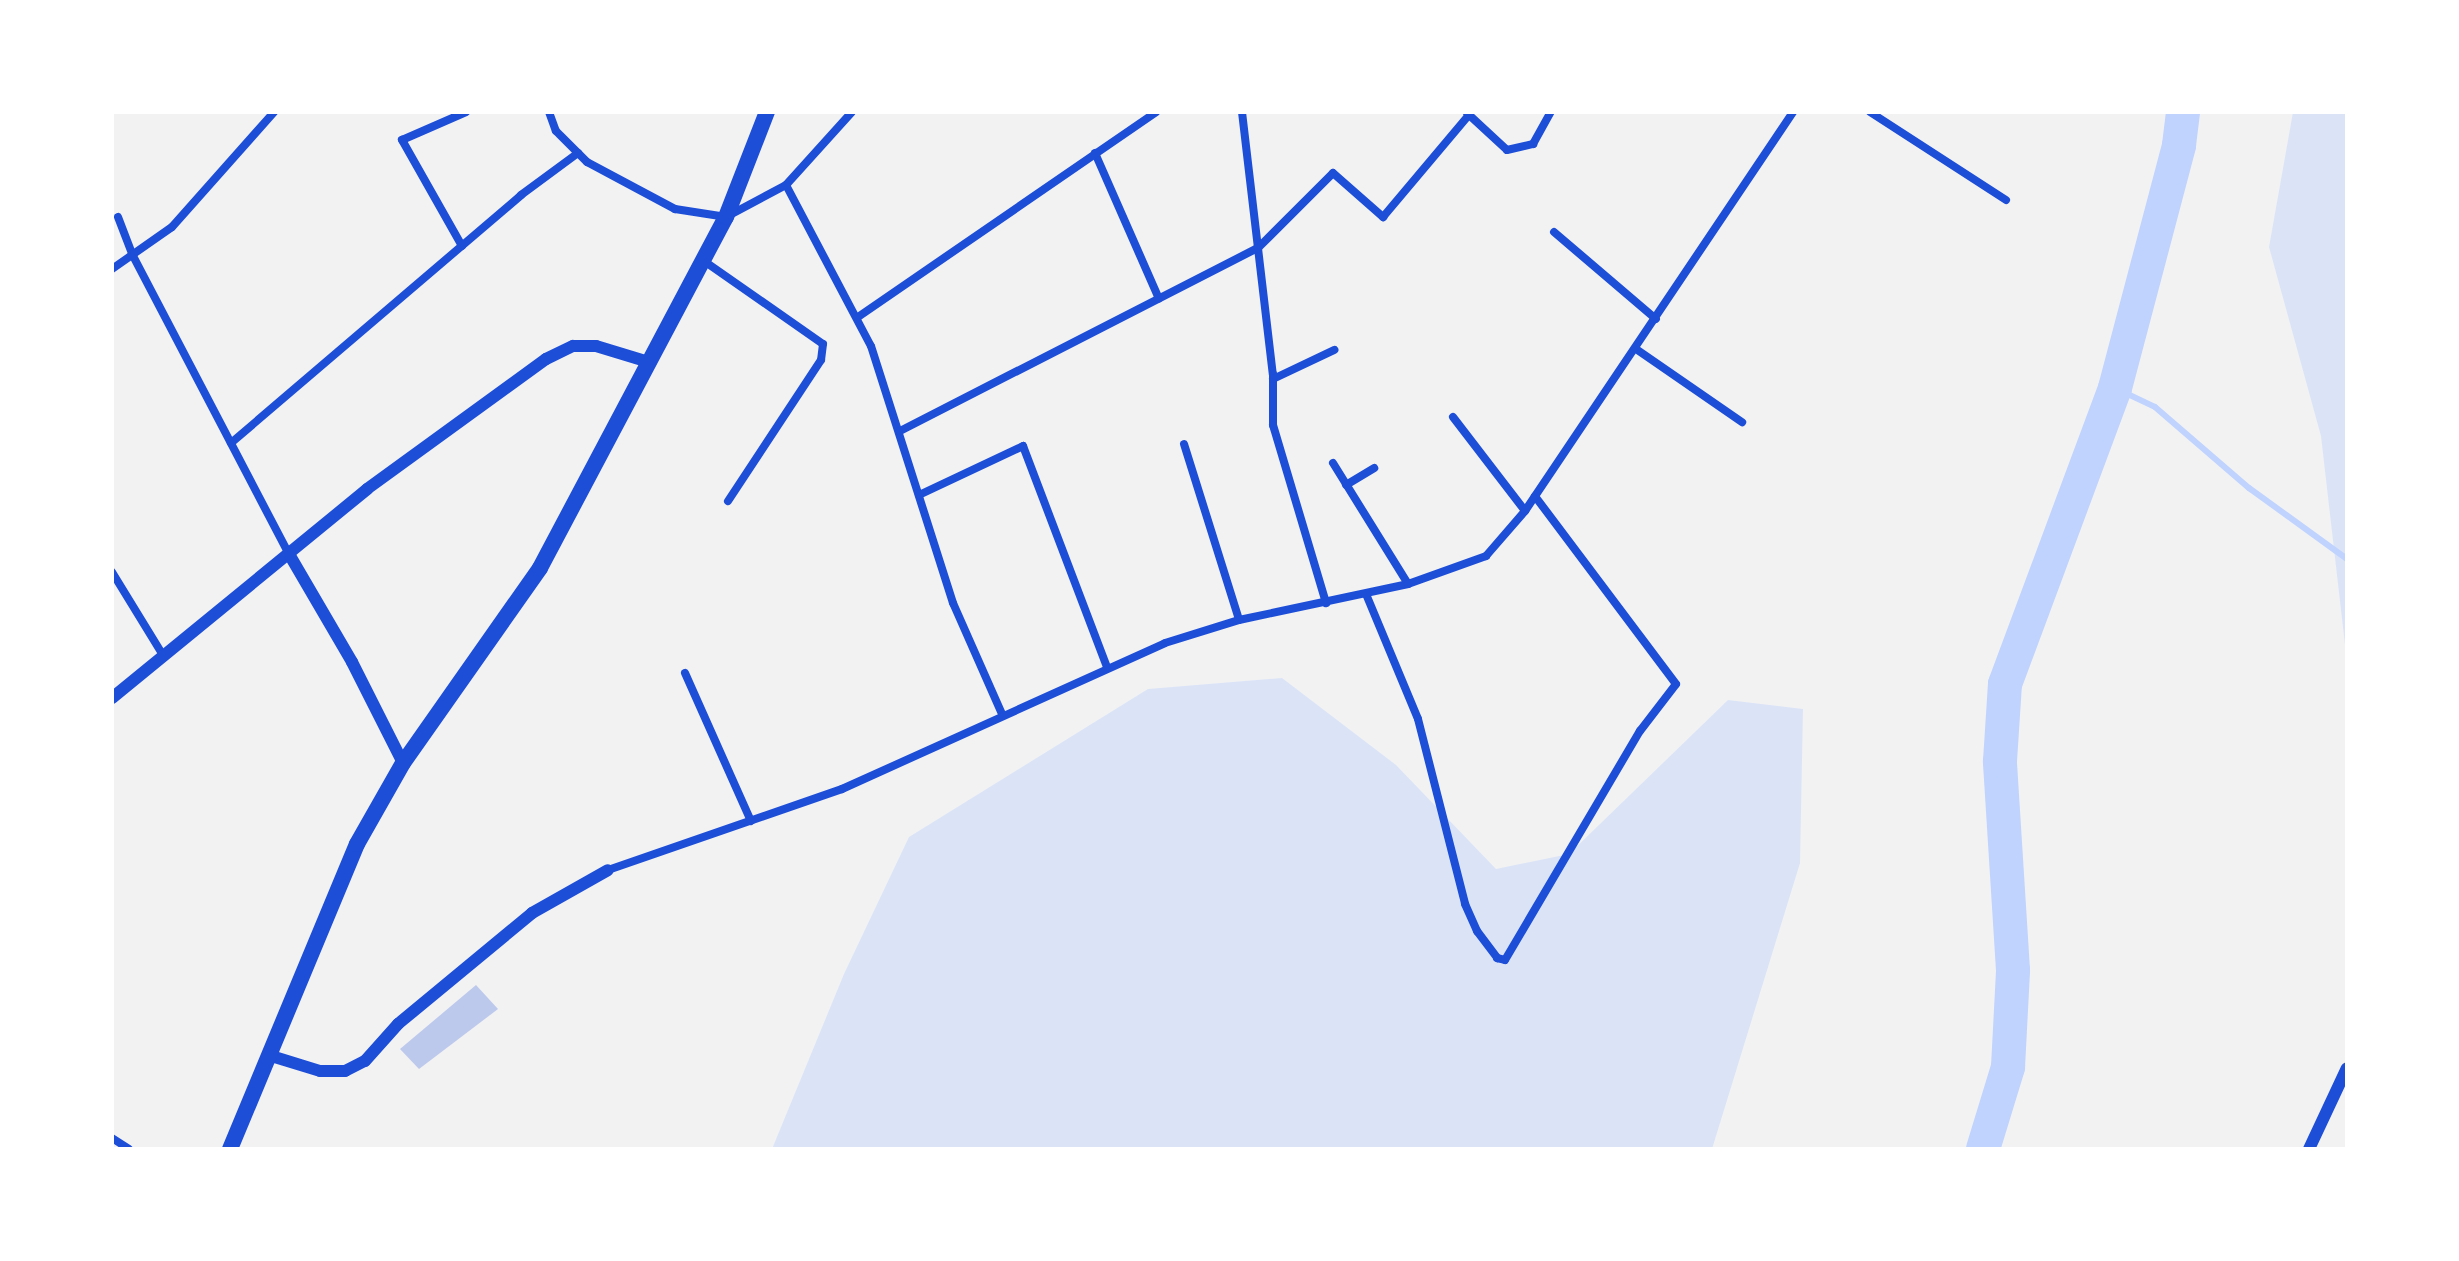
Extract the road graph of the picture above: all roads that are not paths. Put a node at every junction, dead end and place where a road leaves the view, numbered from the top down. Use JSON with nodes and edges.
{"nodes":[{"id":1,"x":466,"y":112,"type":"edge"},
{"id":2,"x":549,"y":112,"type":"edge"},
{"id":3,"x":767,"y":112,"type":"edge"},
{"id":4,"x":852,"y":112,"type":"edge"},
{"id":5,"x":1242,"y":112,"type":"edge"},
{"id":6,"x":1551,"y":112,"type":"edge"},
{"id":7,"x":1793,"y":112,"type":"edge"},
{"id":8,"x":1870,"y":112,"type":"edge"},
{"id":9,"x":1151,"y":113,"type":"edge"},
{"id":10,"x":268,"y":114,"type":"edge"},
{"id":11,"x":1468,"y":114,"type":"edge"},
{"id":12,"x":578,"y":153,"type":"junction"},
{"id":13,"x":1095,"y":153,"type":"junction"},
{"id":14,"x":786,"y":185,"type":"junction"},
{"id":15,"x":2006,"y":200,"type":"dead end"},
{"id":16,"x":118,"y":217,"type":"dead end"},
{"id":17,"x":726,"y":217,"type":"junction"},
{"id":18,"x":1554,"y":232,"type":"dead end"},
{"id":19,"x":462,"y":246,"type":"junction"},
{"id":20,"x":1258,"y":248,"type":"junction"},
{"id":21,"x":132,"y":254,"type":"junction"},
{"id":22,"x":703,"y":260,"type":"junction"},
{"id":23,"x":112,"y":269,"type":"edge"},
{"id":24,"x":1159,"y":299,"type":"junction"},
{"id":25,"x":858,"y":317,"type":"junction"},
{"id":26,"x":1656,"y":319,"type":"junction"},
{"id":27,"x":1636,"y":349,"type":"junction"},
{"id":28,"x":1334,"y":350,"type":"dead end"},
{"id":29,"x":649,"y":362,"type":"junction"},
{"id":30,"x":1273,"y":379,"type":"junction"},
{"id":31,"x":1453,"y":417,"type":"dead end"},
{"id":32,"x":1742,"y":422,"type":"dead end"},
{"id":33,"x":900,"y":431,"type":"junction"},
{"id":34,"x":231,"y":443,"type":"junction"},
{"id":35,"x":1184,"y":444,"type":"dead end"},
{"id":36,"x":1333,"y":463,"type":"dead end"},
{"id":37,"x":1374,"y":468,"type":"dead end"},
{"id":38,"x":1346,"y":485,"type":"junction"},
{"id":39,"x":919,"y":495,"type":"junction"},
{"id":40,"x":1535,"y":496,"type":"junction"},
{"id":41,"x":728,"y":501,"type":"dead end"},
{"id":42,"x":1525,"y":511,"type":"junction"},
{"id":43,"x":289,"y":554,"type":"junction"},
{"id":44,"x":112,"y":572,"type":"edge"},
{"id":45,"x":1408,"y":584,"type":"junction"},
{"id":46,"x":1366,"y":594,"type":"junction"},
{"id":47,"x":1326,"y":603,"type":"junction"},
{"id":48,"x":1239,"y":620,"type":"junction"},
{"id":49,"x":164,"y":657,"type":"junction"},
{"id":50,"x":1107,"y":667,"type":"junction"},
{"id":51,"x":685,"y":673,"type":"dead end"},
{"id":52,"x":112,"y":698,"type":"edge"},
{"id":53,"x":1002,"y":714,"type":"junction"},
{"id":54,"x":403,"y":763,"type":"junction"},
{"id":55,"x":751,"y":821,"type":"junction"},
{"id":56,"x":608,"y":870,"type":"joint"},
{"id":57,"x":268,"y":1055,"type":"junction"},
{"id":58,"x":2347,"y":1068,"type":"edge"},
{"id":59,"x":112,"y":1138,"type":"edge"},
{"id":60,"x":129,"y":1149,"type":"edge"},
{"id":61,"x":230,"y":1149,"type":"edge"},
{"id":62,"x":2309,"y":1149,"type":"edge"}],
"edges":[{"from":1,"to":19,"type":"street"},
{"from":2,"to":12,"type":"street"},
{"from":3,"to":17,"type":"highway"},
{"from":4,"to":14,"type":"street"},
{"from":5,"to":20,"type":"street"},
{"from":6,"to":11,"type":"street"},
{"from":7,"to":26,"type":"street"},
{"from":8,"to":15,"type":"street"},
{"from":9,"to":13,"type":"street"},
{"from":10,"to":21,"type":"street"},
{"from":11,"to":20,"type":"street"},
{"from":12,"to":17,"type":"street"},
{"from":12,"to":19,"type":"street"},
{"from":13,"to":24,"type":"street"},
{"from":13,"to":25,"type":"street"},
{"from":14,"to":17,"type":"street"},
{"from":14,"to":25,"type":"street"},
{"from":16,"to":21,"type":"street"},
{"from":17,"to":22,"type":"highway"},
{"from":18,"to":26,"type":"street"},
{"from":19,"to":34,"type":"street"},
{"from":20,"to":24,"type":"street"},
{"from":20,"to":30,"type":"street"},
{"from":21,"to":23,"type":"street"},
{"from":21,"to":34,"type":"street"},
{"from":22,"to":29,"type":"highway"},
{"from":22,"to":41,"type":"street"},
{"from":24,"to":33,"type":"street"},
{"from":25,"to":33,"type":"street"},
{"from":26,"to":27,"type":"street"},
{"from":27,"to":32,"type":"street"},
{"from":27,"to":40,"type":"street"},
{"from":28,"to":30,"type":"street"},
{"from":29,"to":43,"type":"street"},
{"from":29,"to":54,"type":"highway"},
{"from":30,"to":47,"type":"street"},
{"from":31,"to":42,"type":"street"},
{"from":33,"to":39,"type":"street"},
{"from":34,"to":43,"type":"street"},
{"from":35,"to":48,"type":"street"},
{"from":36,"to":38,"type":"street"},
{"from":37,"to":38,"type":"street"},
{"from":38,"to":45,"type":"street"},
{"from":39,"to":50,"type":"street"},
{"from":39,"to":53,"type":"street"},
{"from":40,"to":42,"type":"street"},
{"from":40,"to":46,"type":"street"},
{"from":42,"to":45,"type":"street"},
{"from":43,"to":49,"type":"street"},
{"from":43,"to":54,"type":"street"},
{"from":44,"to":49,"type":"street"},
{"from":45,"to":46,"type":"street"},
{"from":46,"to":47,"type":"street"},
{"from":47,"to":48,"type":"street"},
{"from":48,"to":50,"type":"street"},
{"from":49,"to":52,"type":"street"},
{"from":50,"to":53,"type":"street"},
{"from":51,"to":55,"type":"street"},
{"from":53,"to":55,"type":"street"},
{"from":54,"to":57,"type":"highway"},
{"from":55,"to":56,"type":"street"},
{"from":56,"to":57,"type":"street"},
{"from":57,"to":61,"type":"highway"},
{"from":58,"to":62,"type":"street"},
{"from":59,"to":60,"type":"street"}]}
